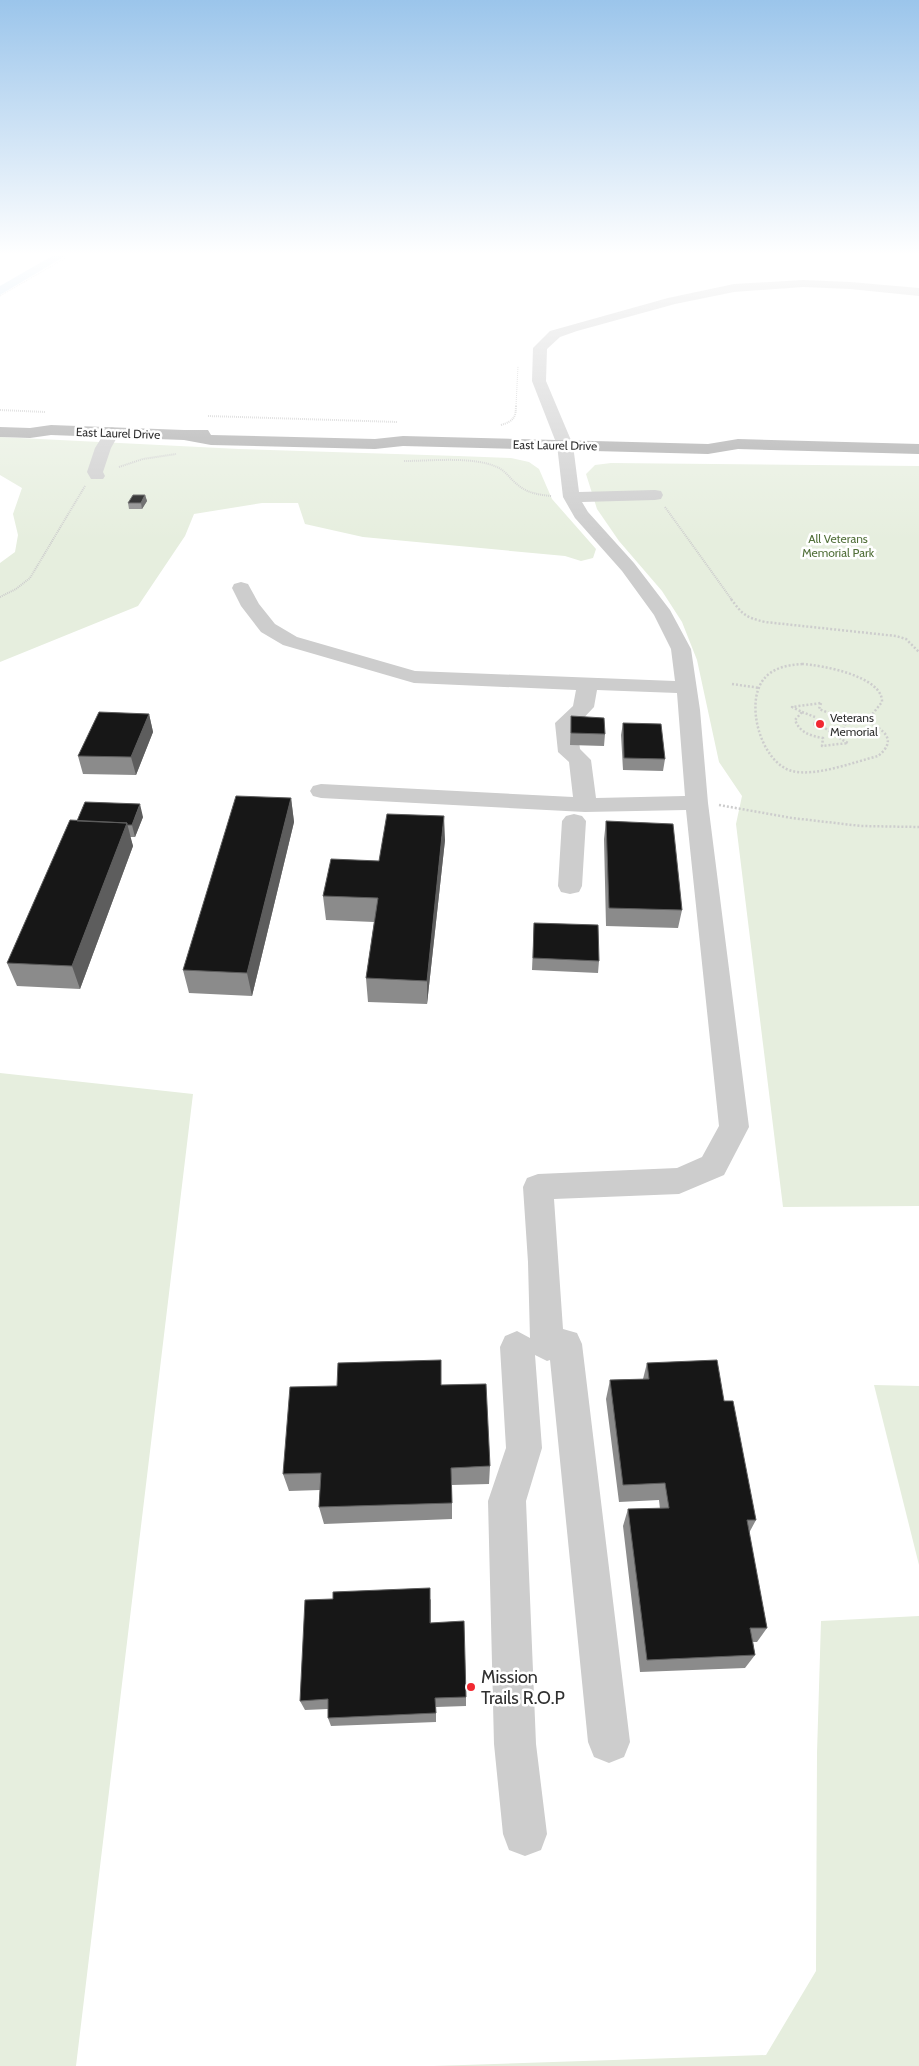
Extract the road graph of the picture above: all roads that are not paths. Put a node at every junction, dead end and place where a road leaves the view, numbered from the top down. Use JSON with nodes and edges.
{"nodes":[{"id":1,"x":540,"y":348,"type":"edge"},
{"id":2,"x":0,"y":424,"type":"edge"},
{"id":3,"x":51,"y":430,"type":"junction"},
{"id":4,"x":0,"y":432,"type":"edge"},
{"id":5,"x":112,"y":432,"type":"junction"},
{"id":6,"x":565,"y":445,"type":"junction"},
{"id":7,"x":708,"y":448,"type":"junction"},
{"id":8,"x":919,"y":449,"type":"edge"},
{"id":9,"x":919,"y":459,"type":"edge"},
{"id":10,"x":97,"y":476,"type":"road end"},
{"id":11,"x":655,"y":495,"type":"road end"},
{"id":12,"x":571,"y":497,"type":"junction"},
{"id":13,"x":241,"y":588,"type":"dead end"},
{"id":14,"x":586,"y":684,"type":"junction"},
{"id":15,"x":687,"y":687,"type":"junction"},
{"id":16,"x":321,"y":791,"type":"dead end"},
{"id":17,"x":697,"y":803,"type":"junction"},
{"id":18,"x":579,"y":809,"type":"junction"},
{"id":19,"x":570,"y":886,"type":"dead end"},
{"id":20,"x":543,"y":1345,"type":"junction"},
{"id":21,"x":609,"y":1742,"type":"dead end"},
{"id":22,"x":526,"y":1834,"type":"dead end"}],
"edges":[{"from":1,"to":6,"type":"street"},
{"from":2,"to":3,"type":"main road","name":"East Laurel Drive"},
{"from":3,"to":4,"type":"main road","name":"East Laurel Drive"},
{"from":3,"to":5,"type":"main road","name":"East Laurel Drive"},
{"from":5,"to":6,"type":"main road","name":"East Laurel Drive"},
{"from":5,"to":10,"type":"street"},
{"from":6,"to":7,"type":"main road","name":"East Laurel Drive"},
{"from":6,"to":12,"type":"street"},
{"from":7,"to":8,"type":"main road","name":"East Laurel Drive"},
{"from":7,"to":9,"type":"main road","name":"East Laurel Drive"},
{"from":11,"to":12,"type":"street"},
{"from":12,"to":15,"type":"street"},
{"from":13,"to":14,"type":"street"},
{"from":14,"to":15,"type":"street"},
{"from":14,"to":18,"type":"street"},
{"from":15,"to":17,"type":"street"},
{"from":16,"to":18,"type":"street"},
{"from":17,"to":18,"type":"street"},
{"from":17,"to":20,"type":"street"},
{"from":18,"to":19,"type":"street"},
{"from":20,"to":21,"type":"street"},
{"from":20,"to":22,"type":"street"}]}
